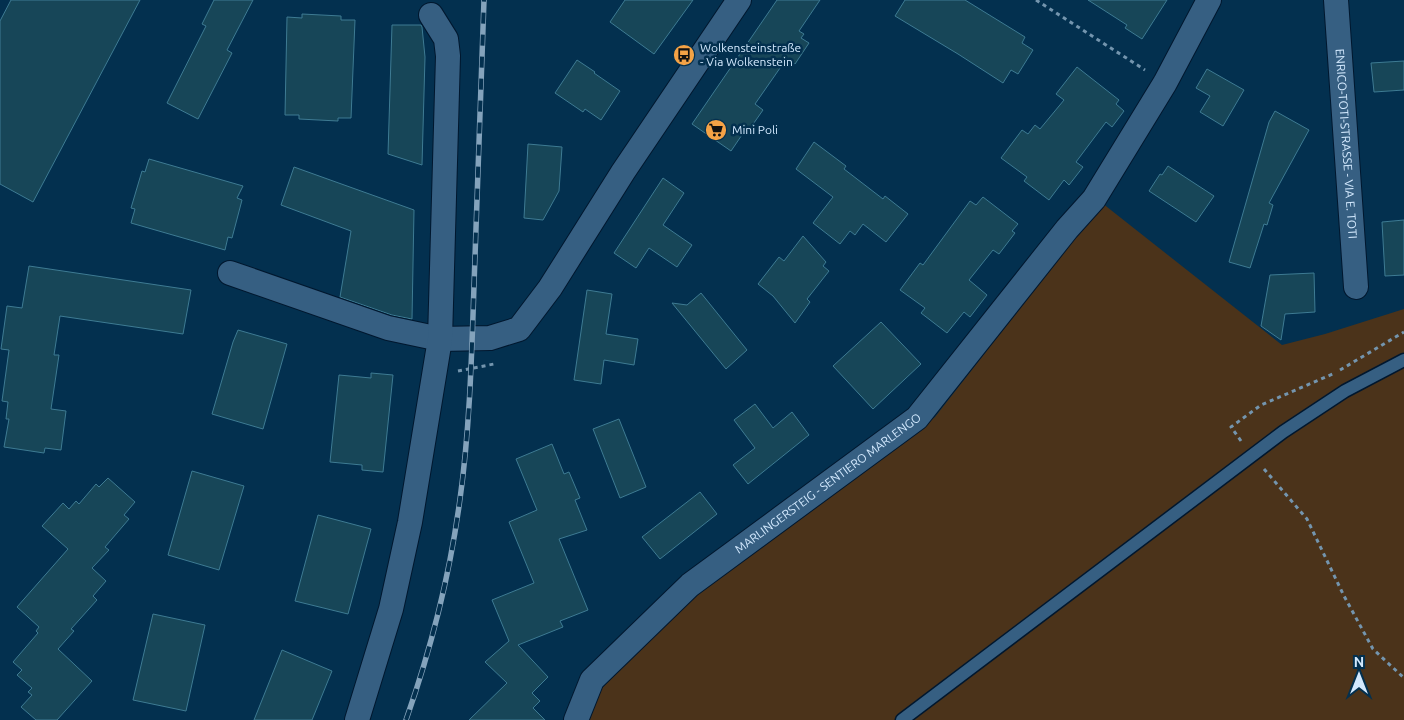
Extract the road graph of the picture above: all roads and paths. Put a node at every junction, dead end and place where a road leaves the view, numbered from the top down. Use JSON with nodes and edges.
{"nodes":[{"id":1,"x":739,"y":0,"type":"edge"},
{"id":2,"x":1036,"y":0,"type":"edge"},
{"id":3,"x":1209,"y":0,"type":"edge"},
{"id":4,"x":1336,"y":0,"type":"edge"},
{"id":5,"x":431,"y":16,"type":"dead end"},
{"id":6,"x":1165,"y":83,"type":"junction"},
{"id":7,"x":230,"y":273,"type":"dead end"},
{"id":8,"x":1356,"y":287,"type":"dead end"},
{"id":9,"x":1404,"y":332,"type":"edge"},
{"id":10,"x":440,"y":339,"type":"junction"},
{"id":11,"x":1404,"y":360,"type":"edge"},
{"id":12,"x":496,"y":364,"type":"dead end"},
{"id":13,"x":434,"y":375,"type":"junction"},
{"id":14,"x":1253,"y":456,"type":"junction"},
{"id":15,"x":1404,"y":678,"type":"edge"},
{"id":16,"x":357,"y":720,"type":"edge"},
{"id":17,"x":576,"y":720,"type":"edge"},
{"id":18,"x":902,"y":720,"type":"edge"}],
"edges":[{"from":1,"to":10,"type":"street"},
{"from":2,"to":6,"type":"path"},
{"from":3,"to":6,"type":"street"},
{"from":4,"to":8,"type":"street","name":"ENRICO-TOTI-STRASSE - VIA E. TOTI"},
{"from":5,"to":10,"type":"street"},
{"from":6,"to":17,"type":"street","name":"MARLINGERSTEIG - SENTIERO MARLENGO"},
{"from":7,"to":10,"type":"street"},
{"from":9,"to":14,"type":"path"},
{"from":10,"to":13,"type":"street"},
{"from":11,"to":14,"type":"lane"},
{"from":12,"to":13,"type":"path"},
{"from":13,"to":16,"type":"street"},
{"from":14,"to":15,"type":"path"},
{"from":14,"to":18,"type":"lane"}]}
